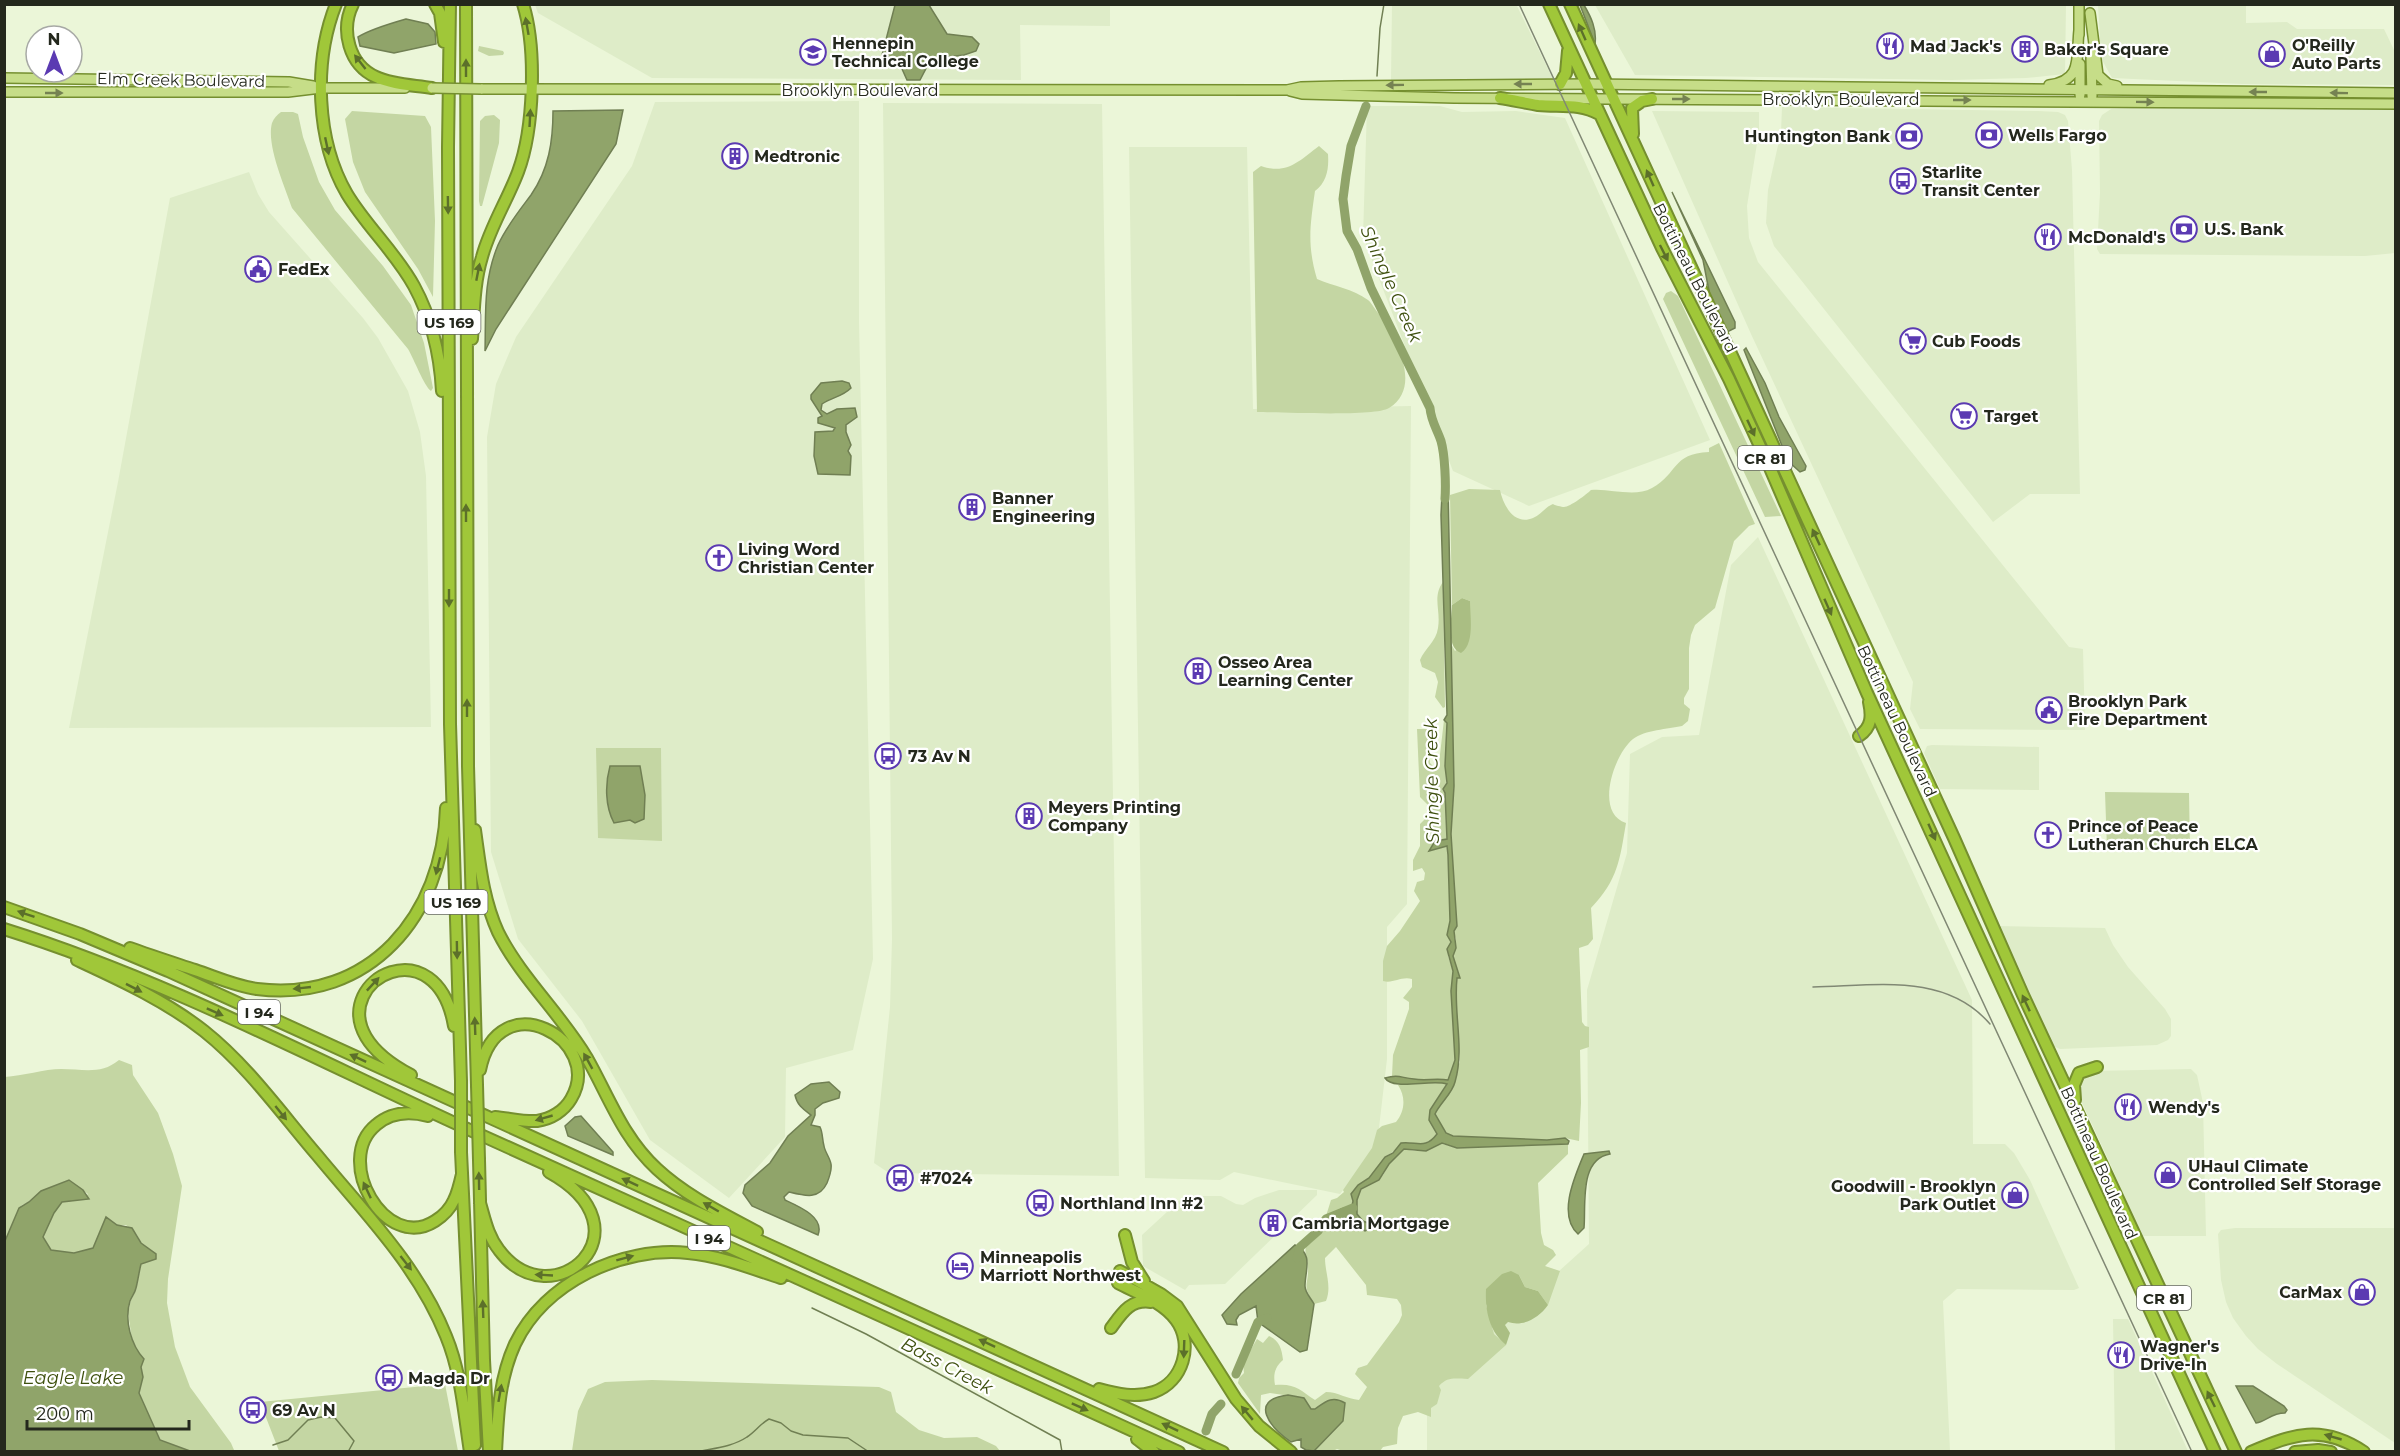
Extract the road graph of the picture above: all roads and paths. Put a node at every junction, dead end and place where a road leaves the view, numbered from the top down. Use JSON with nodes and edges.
{"nodes":[{"id":1,"x":336,"y":4,"type":"edge"},
{"id":2,"x":353,"y":4,"type":"edge"},
{"id":3,"x":435,"y":4,"type":"edge"},
{"id":4,"x":450,"y":4,"type":"edge"},
{"id":5,"x":466,"y":4,"type":"edge"},
{"id":6,"x":523,"y":4,"type":"edge"},
{"id":7,"x":1549,"y":4,"type":"edge"},
{"id":8,"x":1570,"y":4,"type":"edge"},
{"id":9,"x":2079,"y":4,"type":"edge"},
{"id":10,"x":2090,"y":9,"type":"edge"},
{"id":11,"x":2079,"y":30,"type":"junction"},
{"id":12,"x":1569,"y":47,"type":"junction"},
{"id":13,"x":4,"y":78,"type":"edge"},
{"id":14,"x":1560,"y":84,"type":"junction"},
{"id":15,"x":1597,"y":84,"type":"junction"},
{"id":16,"x":321,"y":88,"type":"junction"},
{"id":17,"x":432,"y":88,"type":"junction"},
{"id":18,"x":531,"y":89,"type":"junction"},
{"id":19,"x":1941,"y":89,"type":"junction"},
{"id":20,"x":2020,"y":89,"type":"junction"},
{"id":21,"x":1287,"y":90,"type":"junction"},
{"id":22,"x":2170,"y":91,"type":"junction"},
{"id":23,"x":4,"y":92,"type":"edge"},
{"id":24,"x":2396,"y":93,"type":"edge"},
{"id":25,"x":2080,"y":96,"type":"junction"},
{"id":26,"x":2092,"y":96,"type":"junction"},
{"id":27,"x":1500,"y":98,"type":"junction"},
{"id":28,"x":1596,"y":98,"type":"junction"},
{"id":29,"x":1612,"y":98,"type":"junction"},
{"id":30,"x":1652,"y":99,"type":"junction"},
{"id":31,"x":1941,"y":100,"type":"junction"},
{"id":32,"x":2396,"y":104,"type":"edge"},
{"id":33,"x":1600,"y":115,"type":"junction"},
{"id":34,"x":1634,"y":143,"type":"junction"},
{"id":35,"x":448,"y":147,"type":"junction"},
{"id":36,"x":465,"y":414,"type":"junction"},
{"id":37,"x":448,"y":497,"type":"junction"},
{"id":38,"x":1867,"y":693,"type":"junction"},
{"id":39,"x":450,"y":724,"type":"junction"},
{"id":40,"x":1859,"y":736,"type":"dead end"},
{"id":41,"x":468,"y":766,"type":"junction"},
{"id":42,"x":4,"y":907,"type":"edge"},
{"id":43,"x":47,"y":921,"type":"junction"},
{"id":44,"x":4,"y":929,"type":"edge"},
{"id":45,"x":2097,"y":1067,"type":"dead end"},
{"id":46,"x":461,"y":1080,"type":"junction"},
{"id":47,"x":477,"y":1085,"type":"junction"},
{"id":48,"x":469,"y":1108,"type":"junction"},
{"id":49,"x":2077,"y":1112,"type":"junction"},
{"id":50,"x":486,"y":1115,"type":"junction"},
{"id":51,"x":471,"y":1131,"type":"junction"},
{"id":52,"x":486,"y":1137,"type":"junction"},
{"id":53,"x":462,"y":1174,"type":"junction"},
{"id":54,"x":480,"y":1203,"type":"junction"},
{"id":55,"x":1125,"y":1235,"type":"dead end"},
{"id":56,"x":817,"y":1267,"type":"junction"},
{"id":57,"x":1120,"y":1271,"type":"dead end"},
{"id":58,"x":1118,"y":1283,"type":"dead end"},
{"id":59,"x":1153,"y":1290,"type":"junction"},
{"id":60,"x":839,"y":1298,"type":"junction"},
{"id":61,"x":1162,"y":1306,"type":"junction"},
{"id":62,"x":1112,"y":1328,"type":"dead end"},
{"id":63,"x":1040,"y":1368,"type":"junction"},
{"id":64,"x":1107,"y":1419,"type":"junction"},
{"id":65,"x":470,"y":1452,"type":"edge"},
{"id":66,"x":476,"y":1452,"type":"edge"},
{"id":67,"x":489,"y":1452,"type":"edge"},
{"id":68,"x":496,"y":1452,"type":"edge"},
{"id":69,"x":1154,"y":1452,"type":"edge"},
{"id":70,"x":1179,"y":1452,"type":"edge"},
{"id":71,"x":1223,"y":1452,"type":"edge"},
{"id":72,"x":1291,"y":1452,"type":"edge"},
{"id":73,"x":2215,"y":1452,"type":"edge"},
{"id":74,"x":2236,"y":1452,"type":"edge"},
{"id":75,"x":2251,"y":1452,"type":"edge"},
{"id":76,"x":2295,"y":1452,"type":"edge"},
{"id":77,"x":2331,"y":1452,"type":"edge"},
{"id":78,"x":2364,"y":1452,"type":"edge"}],
"edges":[{"from":1,"to":16,"type":"highway"},
{"from":17,"to":2,"type":"highway","one_way":true},
{"from":3,"to":35,"type":"highway"},
{"from":4,"to":35,"type":"highway","number":"US 169"},
{"from":36,"to":5,"type":"highway","number":"US 169","one_way":true},
{"from":18,"to":6,"type":"highway","one_way":true},
{"from":7,"to":12,"type":"highway","name":"Bottineau Boulevard","number":"CR 81"},
{"from":15,"to":8,"type":"highway","name":"Bottineau Boulevard","number":"CR 81","one_way":true},
{"from":9,"to":11,"type":"main road"},
{"from":10,"to":22,"type":"main road"},
{"from":10,"to":26,"type":"main road"},
{"from":11,"to":20,"type":"main road"},
{"from":11,"to":25,"type":"main road"},
{"from":12,"to":14,"type":"highway"},
{"from":12,"to":15,"type":"highway","name":"Bottineau Boulevard","number":"CR 81"},
{"from":13,"to":16,"type":"main road","name":"Elm Creek Boulevard"},
{"from":14,"to":15,"type":"main road","name":"Brooklyn Boulevard"},
{"from":14,"to":21,"type":"main road","name":"Brooklyn Boulevard","one_way":true},
{"from":15,"to":19,"type":"main road","name":"Brooklyn Boulevard"},
{"from":15,"to":28,"type":"highway","name":"Bottineau Boulevard","number":"CR 81"},
{"from":15,"to":29,"type":"highway","name":"Bottineau Boulevard","number":"CR 81"},
{"from":16,"to":17,"type":"main road","name":"Elm Creek Boulevard"},
{"from":23,"to":16,"type":"main road","name":"Elm Creek Boulevard","one_way":true},
{"from":16,"to":37,"type":"highway","one_way":true},
{"from":17,"to":18,"type":"main road","name":"Brooklyn Boulevard","bridge":true},
{"from":18,"to":21,"type":"main road","name":"Brooklyn Boulevard"},
{"from":36,"to":18,"type":"highway","one_way":true},
{"from":19,"to":20,"type":"main road","name":"Brooklyn Boulevard"},
{"from":19,"to":31,"type":"main road"},
{"from":20,"to":25,"type":"main road","name":"Brooklyn Boulevard"},
{"from":21,"to":27,"type":"main road","name":"Brooklyn Boulevard"},
{"from":24,"to":22,"type":"main road","name":"Brooklyn Boulevard","one_way":true},
{"from":22,"to":26,"type":"main road","name":"Brooklyn Boulevard"},
{"from":25,"to":26,"type":"main road","name":"Brooklyn Boulevard"},
{"from":31,"to":25,"type":"main road","name":"Brooklyn Boulevard","one_way":true},
{"from":26,"to":32,"type":"main road","name":"Brooklyn Boulevard","one_way":true},
{"from":27,"to":28,"type":"main road","name":"Brooklyn Boulevard"},
{"from":27,"to":33,"type":"highway"},
{"from":28,"to":29,"type":"main road","name":"Brooklyn Boulevard"},
{"from":28,"to":33,"type":"highway","name":"Bottineau Boulevard","number":"CR 81"},
{"from":29,"to":30,"type":"main road","name":"Brooklyn Boulevard"},
{"from":29,"to":34,"type":"highway","name":"Bottineau Boulevard","number":"CR 81"},
{"from":30,"to":31,"type":"main road","name":"Brooklyn Boulevard","one_way":true},
{"from":30,"to":34,"type":"highway"},
{"from":33,"to":38,"type":"highway","name":"Bottineau Boulevard","number":"CR 81","one_way":true},
{"from":49,"to":34,"type":"highway","name":"Bottineau Boulevard","number":"CR 81","one_way":true},
{"from":35,"to":37,"type":"highway","number":"US 169","one_way":true},
{"from":41,"to":36,"type":"highway","number":"US 169","one_way":true},
{"from":37,"to":39,"type":"highway","number":"US 169","one_way":true},
{"from":38,"to":40,"type":"highway"},
{"from":38,"to":73,"type":"highway","name":"Bottineau Boulevard","number":"CR 81","one_way":true},
{"from":39,"to":43,"type":"highway","one_way":true},
{"from":39,"to":46,"type":"highway","number":"US 169","one_way":true},
{"from":47,"to":41,"type":"highway","number":"US 169","one_way":true},
{"from":56,"to":41,"type":"highway","one_way":true},
{"from":43,"to":42,"type":"highway","number":"I 94","one_way":true},
{"from":48,"to":43,"type":"highway","number":"I 94","one_way":true},
{"from":44,"to":51,"type":"highway","number":"I 94","one_way":true},
{"from":44,"to":65,"type":"highway","one_way":true},
{"from":45,"to":49,"type":"highway"},
{"from":48,"to":46,"type":"highway","one_way":true},
{"from":46,"to":53,"type":"highway","number":"US 169","bridge":true},
{"from":47,"to":50,"type":"highway","one_way":true},
{"from":54,"to":47,"type":"highway","number":"US 169","one_way":true,"bridge":true},
{"from":48,"to":50,"type":"highway","number":"I 94"},
{"from":74,"to":49,"type":"highway","name":"Bottineau Boulevard","number":"CR 81","one_way":true},
{"from":56,"to":50,"type":"highway","number":"I 94","one_way":true},
{"from":51,"to":52,"type":"highway","number":"I 94"},
{"from":53,"to":51,"type":"highway","one_way":true},
{"from":52,"to":54,"type":"highway","one_way":true},
{"from":52,"to":60,"type":"highway","number":"I 94"},
{"from":53,"to":66,"type":"highway","number":"US 169"},
{"from":67,"to":54,"type":"highway","number":"US 169","one_way":true},
{"from":55,"to":59,"type":"highway"},
{"from":63,"to":56,"type":"highway","number":"I 94","one_way":true},
{"from":57,"to":59,"type":"highway"},
{"from":58,"to":61,"type":"highway"},
{"from":72,"to":59,"type":"highway","one_way":true},
{"from":60,"to":64,"type":"highway","number":"I 94","one_way":true},
{"from":68,"to":60,"type":"highway","one_way":true},
{"from":61,"to":62,"type":"highway"},
{"from":61,"to":63,"type":"highway","one_way":true},
{"from":71,"to":63,"type":"highway","number":"I 94","one_way":true},
{"from":64,"to":69,"type":"highway"},
{"from":64,"to":70,"type":"highway","number":"I 94"},
{"from":78,"to":75,"type":"highway","one_way":true},
{"from":76,"to":77,"type":"highway"}]}
